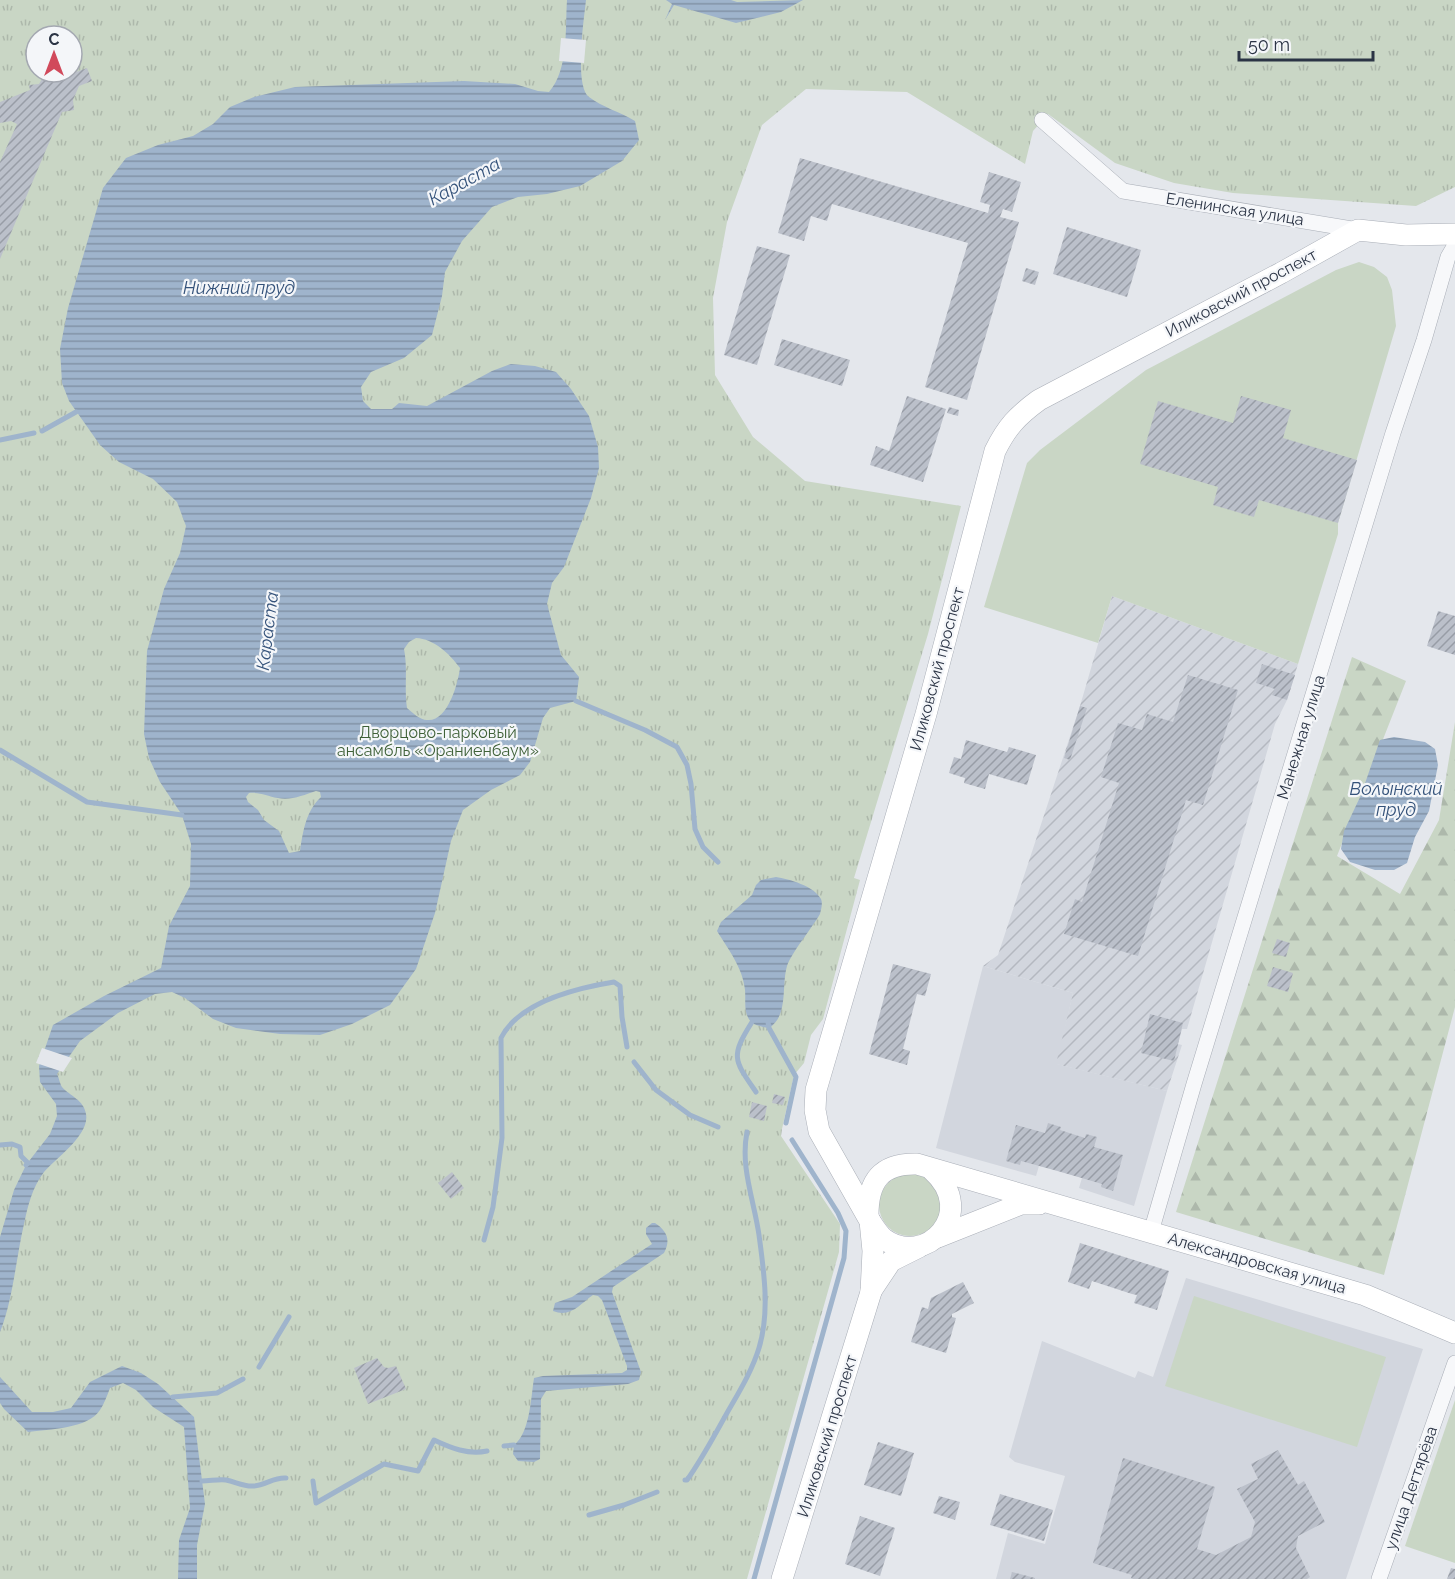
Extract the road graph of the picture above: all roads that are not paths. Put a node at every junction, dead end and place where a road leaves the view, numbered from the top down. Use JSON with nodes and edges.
{"nodes":[{"id":1,"x":1042,"y":120,"type":"dead end"},
{"id":2,"x":1358,"y":230,"type":"junction"},
{"id":3,"x":1455,"y":234,"type":"edge"},
{"id":4,"x":1455,"y":245,"type":"edge"},
{"id":5,"x":924,"y":1167,"type":"junction"},
{"id":6,"x":1054,"y":1204,"type":"junction"},
{"id":7,"x":869,"y":1218,"type":"junction"},
{"id":8,"x":1151,"y":1232,"type":"junction"},
{"id":9,"x":936,"y":1238,"type":"junction"},
{"id":10,"x":871,"y":1292,"type":"junction"},
{"id":11,"x":1455,"y":1333,"type":"edge"},
{"id":12,"x":1455,"y":1363,"type":"edge"},
{"id":13,"x":782,"y":1579,"type":"edge"},
{"id":14,"x":1379,"y":1579,"type":"edge"}],
"edges":[{"from":1,"to":2,"type":"street","name":"Еленинская улица"},
{"from":2,"to":3,"type":"main road","name":"Еленинская улица"},
{"from":2,"to":7,"type":"main road","name":"Иликовский проспект"},
{"from":4,"to":8,"type":"street","name":"Манежная улица"},
{"from":5,"to":6,"type":"main road","name":"Александровская улица"},
{"from":5,"to":7,"type":"main road"},
{"from":5,"to":9,"type":"main road"},
{"from":6,"to":8,"type":"main road","name":"Александровская улица"},
{"from":6,"to":9,"type":"main road","name":"Александровская улица"},
{"from":7,"to":9,"type":"main road"},
{"from":7,"to":10,"type":"main road","name":"Иликовский проспект"},
{"from":8,"to":11,"type":"main road","name":"Александровская улица"},
{"from":9,"to":10,"type":"main road","name":"Иликовский проспект"},
{"from":10,"to":13,"type":"main road","name":"Иликовский проспект"},
{"from":12,"to":14,"type":"street","name":"улица Дегтярёва"}]}
